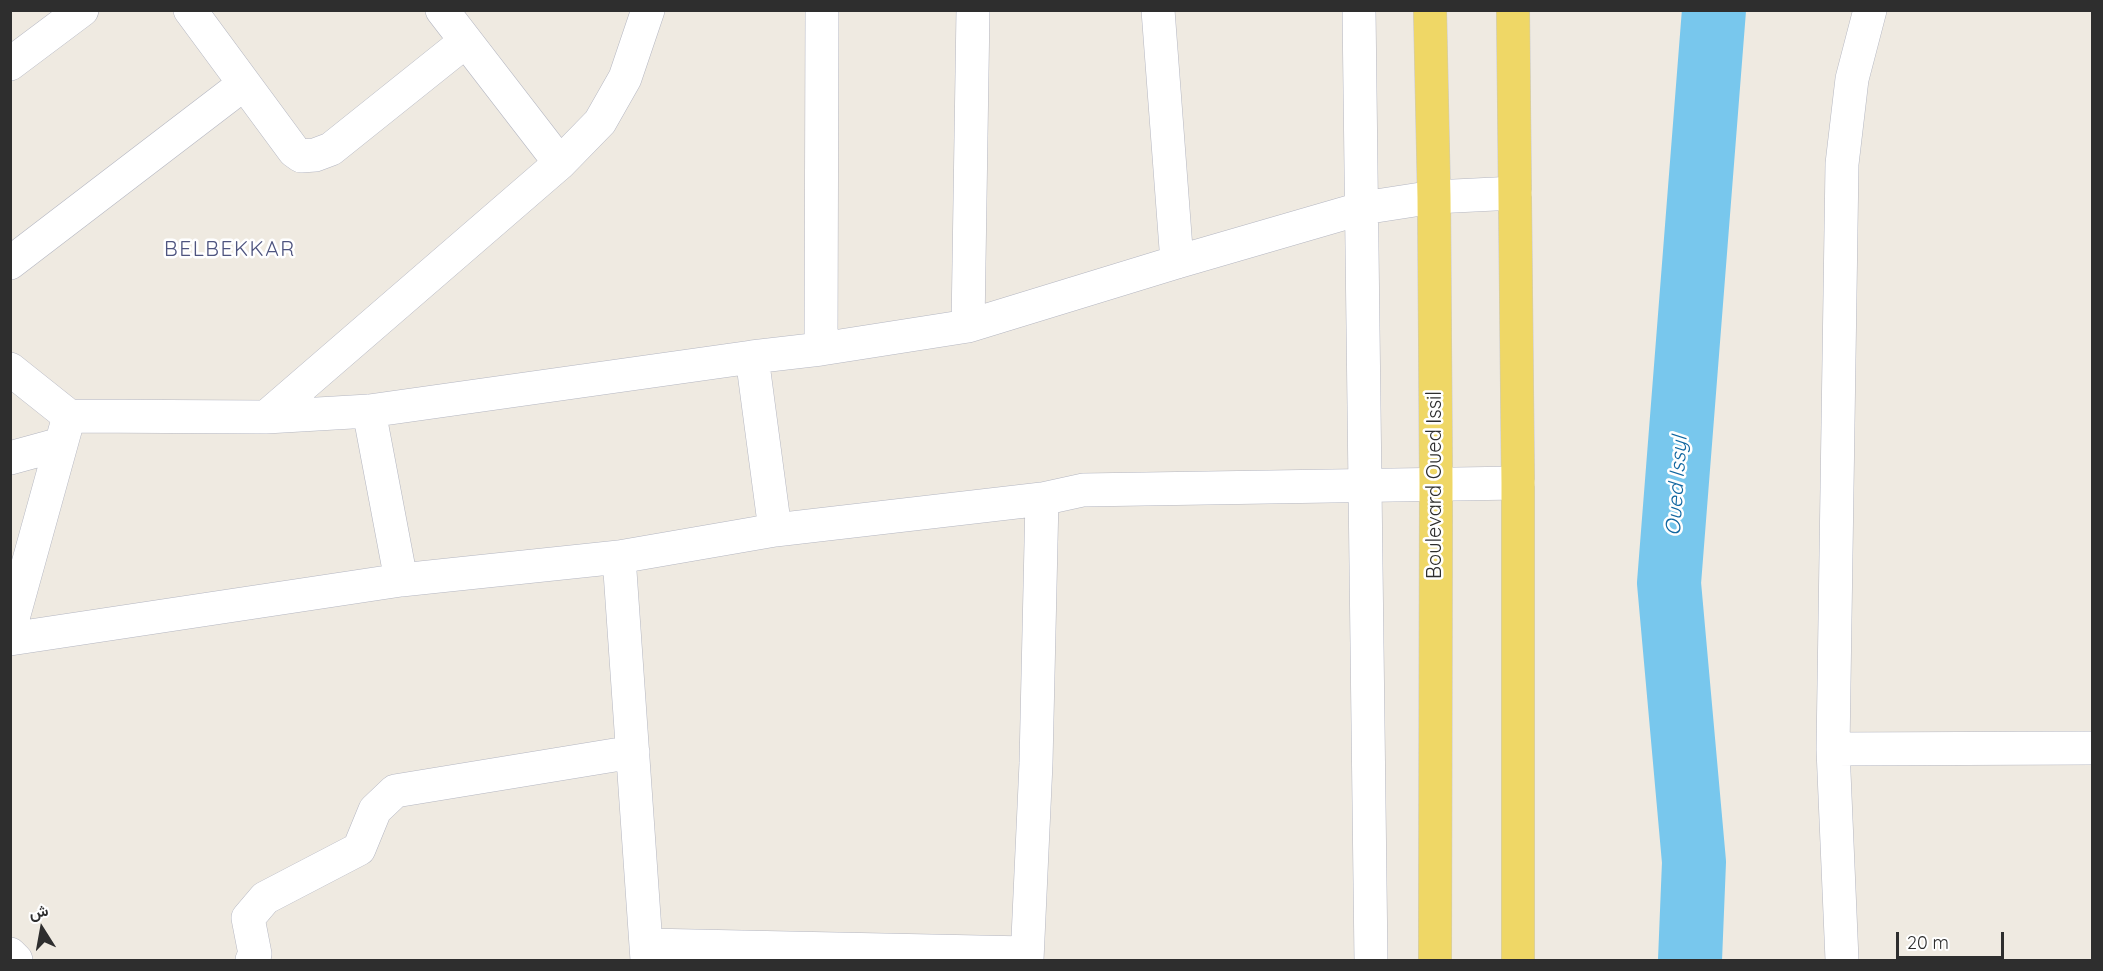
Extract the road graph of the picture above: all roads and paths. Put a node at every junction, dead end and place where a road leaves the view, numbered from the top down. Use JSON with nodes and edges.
{"nodes":[{"id":1,"x":82,"y":10,"type":"edge"},
{"id":2,"x":190,"y":10,"type":"edge"},
{"id":3,"x":442,"y":10,"type":"edge"},
{"id":4,"x":648,"y":10,"type":"edge"},
{"id":5,"x":822,"y":10,"type":"edge"},
{"id":6,"x":973,"y":10,"type":"edge"},
{"id":7,"x":1158,"y":10,"type":"edge"},
{"id":8,"x":1359,"y":10,"type":"edge"},
{"id":9,"x":1430,"y":10,"type":"edge"},
{"id":10,"x":1513,"y":10,"type":"edge"},
{"id":11,"x":1870,"y":10,"type":"edge"},
{"id":12,"x":466,"y":41,"type":"junction"},
{"id":13,"x":10,"y":64,"type":"edge"},
{"id":14,"x":244,"y":84,"type":"junction"},
{"id":15,"x":560,"y":163,"type":"junction"},
{"id":16,"x":1515,"y":193,"type":"junction"},
{"id":17,"x":1434,"y":196,"type":"junction"},
{"id":18,"x":1363,"y":208,"type":"junction"},
{"id":19,"x":1177,"y":262,"type":"junction"},
{"id":20,"x":10,"y":263,"type":"edge"},
{"id":21,"x":968,"y":326,"type":"junction"},
{"id":22,"x":821,"y":349,"type":"junction"},
{"id":23,"x":752,"y":357,"type":"junction"},
{"id":24,"x":10,"y":369,"type":"edge"},
{"id":25,"x":369,"y":411,"type":"junction"},
{"id":26,"x":266,"y":417,"type":"junction"},
{"id":27,"x":65,"y":430,"type":"junction"},
{"id":28,"x":10,"y":458,"type":"edge"},
{"id":29,"x":1436,"y":483,"type":"junction"},
{"id":30,"x":1518,"y":483,"type":"junction"},
{"id":31,"x":1366,"y":487,"type":"junction"},
{"id":32,"x":1042,"y":499,"type":"junction"},
{"id":33,"x":775,"y":530,"type":"junction"},
{"id":34,"x":619,"y":557,"type":"junction"},
{"id":35,"x":401,"y":580,"type":"junction"},
{"id":36,"x":10,"y":629,"type":"edge"},
{"id":37,"x":10,"y":639,"type":"edge"},
{"id":38,"x":2092,"y":748,"type":"edge"},
{"id":39,"x":1833,"y":749,"type":"junction"},
{"id":40,"x":633,"y":752,"type":"junction"},
{"id":41,"x":647,"y":953,"type":"edge"},
{"id":42,"x":10,"y":954,"type":"edge"},
{"id":43,"x":1027,"y":957,"type":"edge"},
{"id":44,"x":16,"y":960,"type":"edge"},
{"id":45,"x":252,"y":960,"type":"edge"},
{"id":46,"x":1371,"y":960,"type":"edge"},
{"id":47,"x":1435,"y":960,"type":"edge"},
{"id":48,"x":1518,"y":960,"type":"edge"},
{"id":49,"x":1842,"y":960,"type":"edge"}],
"edges":[{"from":1,"to":13,"type":"street"},
{"from":2,"to":14,"type":"street"},
{"from":3,"to":12,"type":"street"},
{"from":4,"to":15,"type":"street"},
{"from":5,"to":22,"type":"street"},
{"from":6,"to":21,"type":"street"},
{"from":7,"to":19,"type":"street"},
{"from":8,"to":18,"type":"street"},
{"from":9,"to":17,"type":"main road","name":"Boulevard Oued Issil"},
{"from":10,"to":16,"type":"main road"},
{"from":11,"to":39,"type":"street"},
{"from":12,"to":14,"type":"street"},
{"from":12,"to":15,"type":"street"},
{"from":14,"to":20,"type":"street"},
{"from":15,"to":26,"type":"street"},
{"from":16,"to":17,"type":"street"},
{"from":16,"to":30,"type":"main road"},
{"from":17,"to":18,"type":"street"},
{"from":17,"to":29,"type":"main road","name":"Boulevard Oued Issil"},
{"from":18,"to":19,"type":"street"},
{"from":18,"to":31,"type":"street"},
{"from":19,"to":21,"type":"street"},
{"from":21,"to":22,"type":"street"},
{"from":22,"to":23,"type":"street"},
{"from":23,"to":25,"type":"street"},
{"from":23,"to":33,"type":"street"},
{"from":24,"to":27,"type":"street"},
{"from":25,"to":26,"type":"street"},
{"from":25,"to":35,"type":"street"},
{"from":26,"to":27,"type":"street"},
{"from":27,"to":28,"type":"street"},
{"from":27,"to":36,"type":"street"},
{"from":29,"to":30,"type":"street"},
{"from":29,"to":31,"type":"street"},
{"from":29,"to":47,"type":"main road","name":"Boulevard Oued Issil"},
{"from":30,"to":48,"type":"main road"},
{"from":31,"to":32,"type":"street"},
{"from":31,"to":46,"type":"street"},
{"from":32,"to":33,"type":"street"},
{"from":32,"to":43,"type":"street"},
{"from":33,"to":34,"type":"street"},
{"from":34,"to":35,"type":"street"},
{"from":34,"to":40,"type":"street"},
{"from":35,"to":37,"type":"street"},
{"from":38,"to":39,"type":"street"},
{"from":39,"to":49,"type":"street"},
{"from":40,"to":41,"type":"street"},
{"from":40,"to":45,"type":"street"},
{"from":41,"to":43,"type":"street"},
{"from":42,"to":44,"type":"street"}]}
